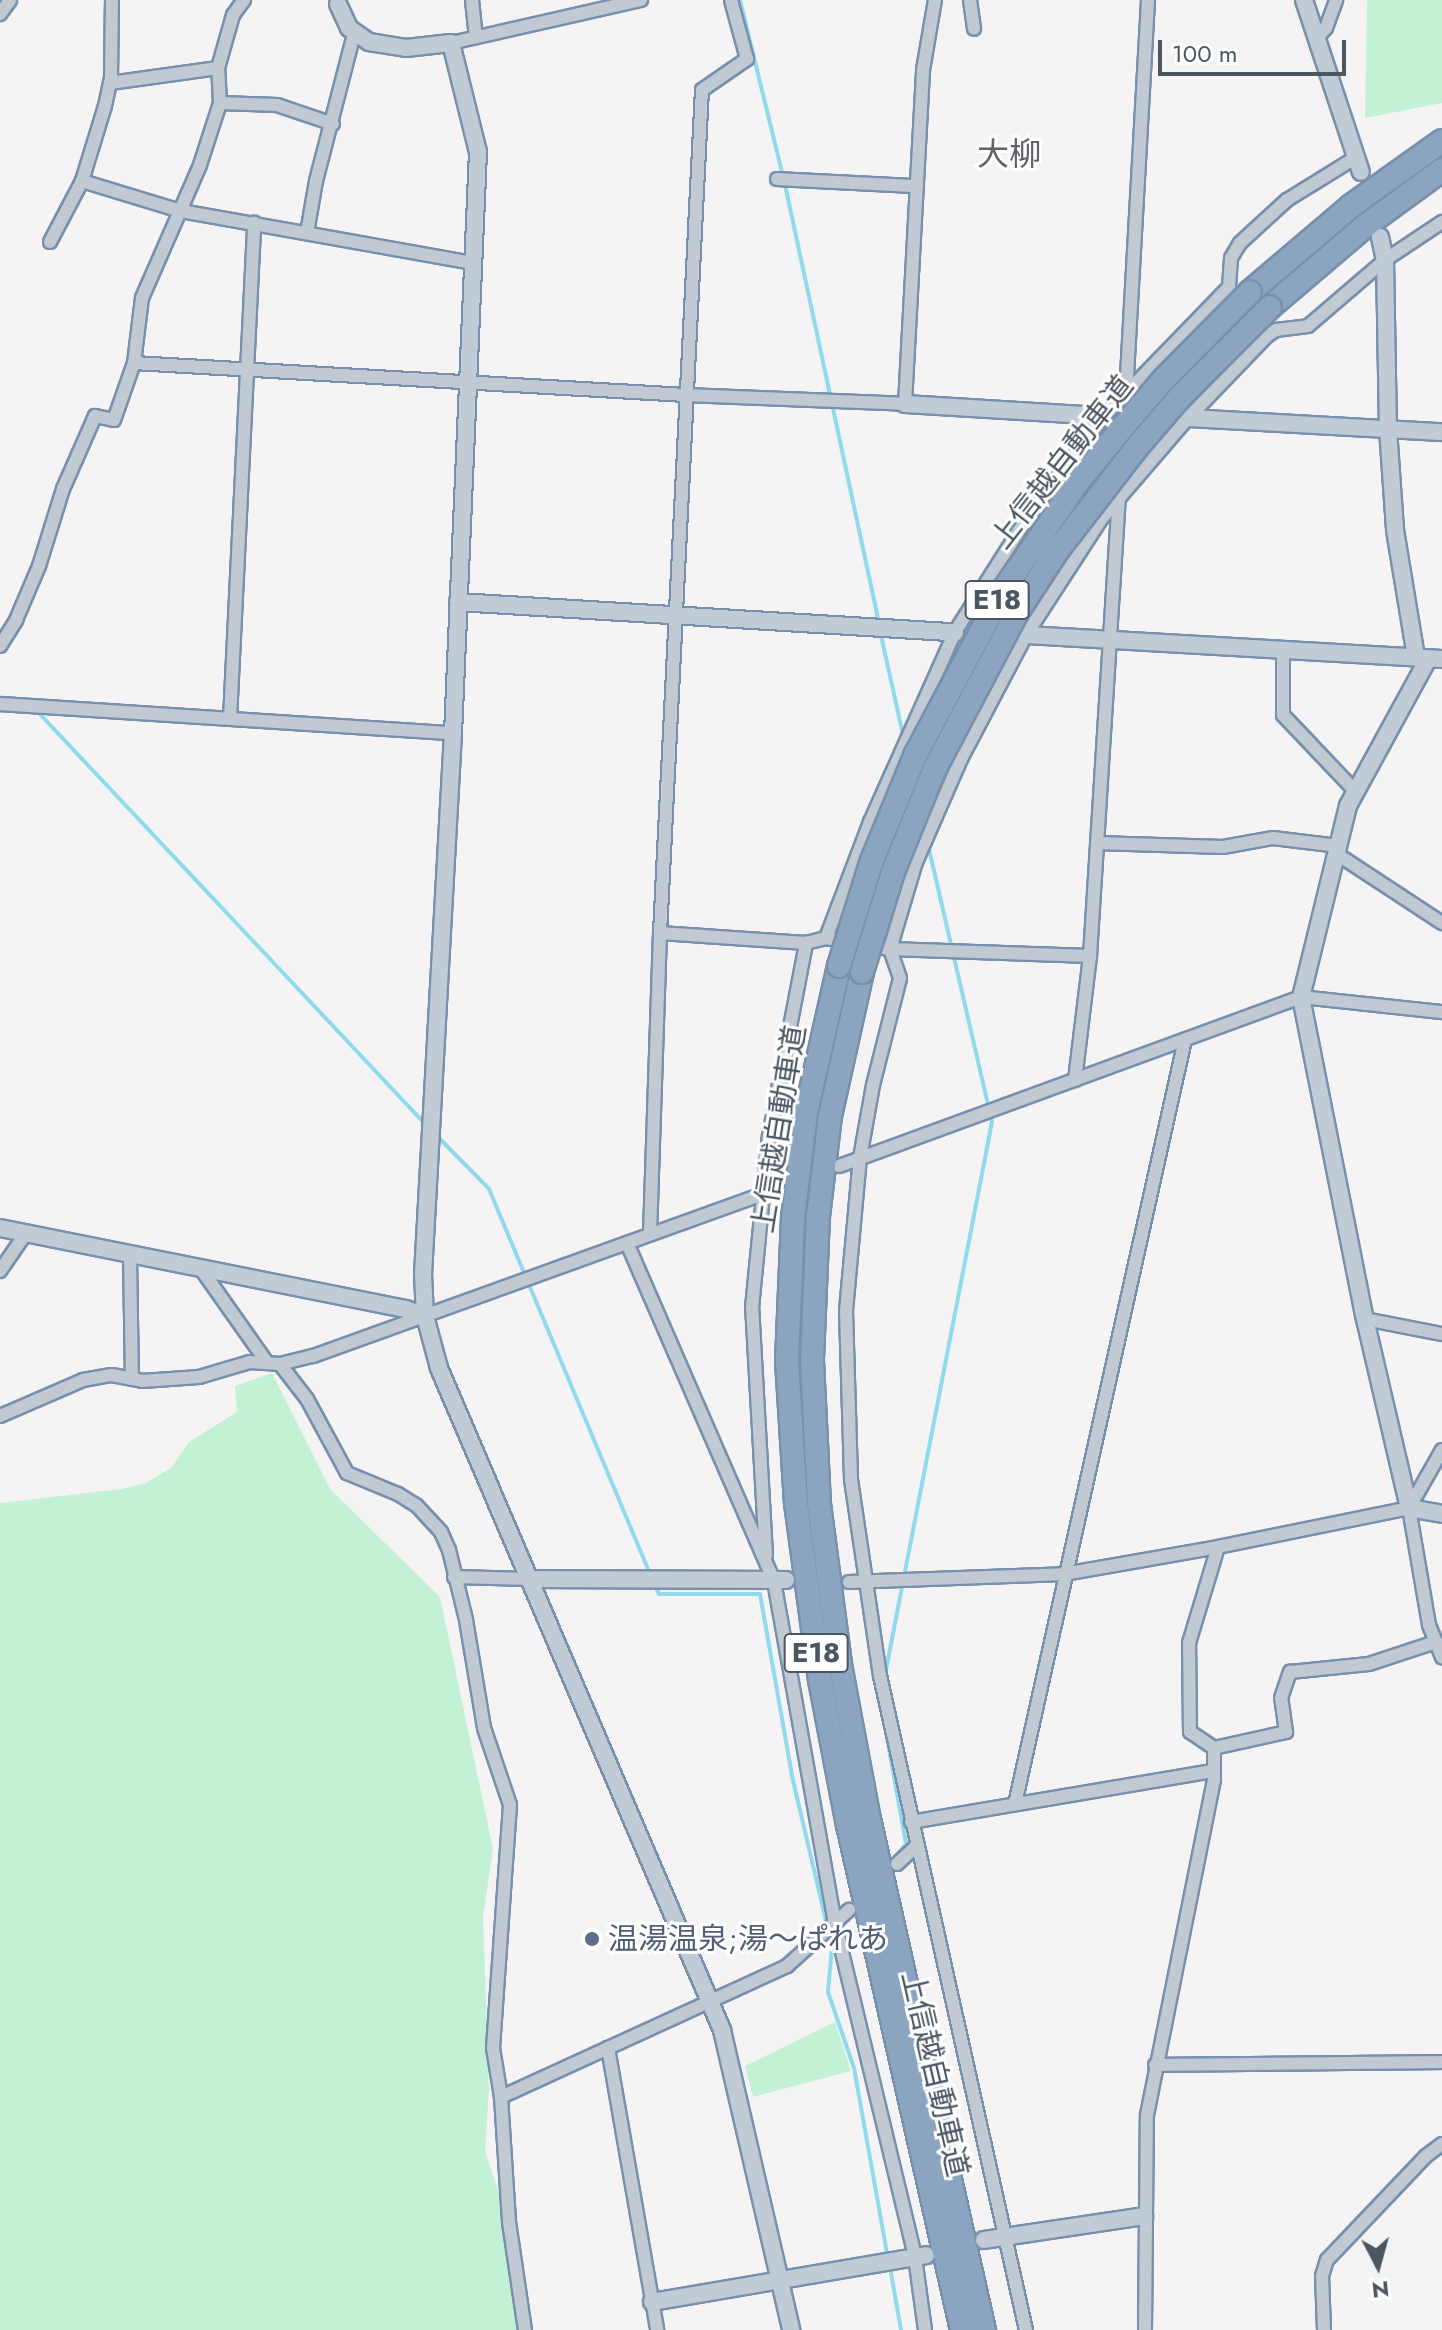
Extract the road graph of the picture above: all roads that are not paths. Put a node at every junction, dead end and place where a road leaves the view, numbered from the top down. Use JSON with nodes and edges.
{"nodes":[{"id":1,"x":10,"y":0,"type":"edge"},
{"id":2,"x":112,"y":0,"type":"edge"},
{"id":3,"x":244,"y":0,"type":"edge"},
{"id":4,"x":472,"y":0,"type":"edge"},
{"id":5,"x":641,"y":0,"type":"edge"},
{"id":6,"x":731,"y":0,"type":"edge"},
{"id":7,"x":935,"y":0,"type":"edge"},
{"id":8,"x":970,"y":0,"type":"edge"},
{"id":9,"x":1148,"y":0,"type":"edge"},
{"id":10,"x":1304,"y":0,"type":"edge"},
{"id":11,"x":1336,"y":0,"type":"edge"},
{"id":12,"x":338,"y":2,"type":"edge"},
{"id":13,"x":0,"y":14,"type":"edge"},
{"id":14,"x":974,"y":29,"type":"dead end"},
{"id":15,"x":354,"y":34,"type":"junction"},
{"id":16,"x":476,"y":37,"type":"junction"},
{"id":17,"x":1316,"y":39,"type":"junction"},
{"id":18,"x":451,"y":43,"type":"junction"},
{"id":19,"x":218,"y":68,"type":"junction"},
{"id":20,"x":110,"y":83,"type":"junction"},
{"id":21,"x":220,"y":103,"type":"junction"},
{"id":22,"x":333,"y":124,"type":"junction"},
{"id":23,"x":1442,"y":141,"type":"edge"},
{"id":24,"x":1358,"y":165,"type":"joint"},
{"id":25,"x":1442,"y":170,"type":"edge"},
{"id":26,"x":777,"y":179,"type":"dead end"},
{"id":27,"x":82,"y":181,"type":"junction"},
{"id":28,"x":917,"y":186,"type":"junction"},
{"id":29,"x":181,"y":211,"type":"junction"},
{"id":30,"x":1442,"y":222,"type":"edge"},
{"id":31,"x":254,"y":223,"type":"junction"},
{"id":32,"x":307,"y":233,"type":"junction"},
{"id":33,"x":1380,"y":237,"type":"dead end"},
{"id":34,"x":50,"y":242,"type":"dead end"},
{"id":35,"x":1385,"y":260,"type":"junction"},
{"id":36,"x":473,"y":263,"type":"junction"},
{"id":37,"x":134,"y":363,"type":"junction"},
{"id":38,"x":245,"y":371,"type":"junction"},
{"id":39,"x":468,"y":383,"type":"junction"},
{"id":40,"x":1126,"y":394,"type":"junction"},
{"id":41,"x":685,"y":395,"type":"junction"},
{"id":42,"x":905,"y":404,"type":"junction"},
{"id":43,"x":1104,"y":416,"type":"junction"},
{"id":44,"x":1188,"y":418,"type":"junction"},
{"id":45,"x":1388,"y":429,"type":"junction"},
{"id":46,"x":1442,"y":432,"type":"edge"},
{"id":47,"x":1119,"y":496,"type":"junction"},
{"id":48,"x":458,"y":602,"type":"junction"},
{"id":49,"x":675,"y":617,"type":"junction"},
{"id":50,"x":955,"y":632,"type":"junction"},
{"id":51,"x":1026,"y":635,"type":"junction"},
{"id":52,"x":1112,"y":640,"type":"junction"},
{"id":53,"x":0,"y":646,"type":"edge"},
{"id":54,"x":1283,"y":648,"type":"junction"},
{"id":55,"x":1432,"y":661,"type":"edge"},
{"id":56,"x":0,"y":704,"type":"edge"},
{"id":57,"x":230,"y":719,"type":"junction"},
{"id":58,"x":453,"y":733,"type":"junction"},
{"id":59,"x":1355,"y":791,"type":"junction"},
{"id":60,"x":1097,"y":843,"type":"junction"},
{"id":61,"x":1338,"y":850,"type":"junction"},
{"id":62,"x":1442,"y":923,"type":"edge"},
{"id":63,"x":660,"y":933,"type":"junction"},
{"id":64,"x":826,"y":938,"type":"junction"},
{"id":65,"x":806,"y":943,"type":"junction"},
{"id":66,"x":890,"y":949,"type":"junction"},
{"id":67,"x":1090,"y":956,"type":"junction"},
{"id":68,"x":1301,"y":997,"type":"junction"},
{"id":69,"x":1442,"y":1012,"type":"edge"},
{"id":70,"x":1185,"y":1040,"type":"junction"},
{"id":71,"x":1075,"y":1080,"type":"junction"},
{"id":72,"x":860,"y":1158,"type":"junction"},
{"id":73,"x":839,"y":1166,"type":"dead end"},
{"id":74,"x":777,"y":1189,"type":"dead end"},
{"id":75,"x":762,"y":1194,"type":"junction"},
{"id":76,"x":0,"y":1228,"type":"edge"},
{"id":77,"x":26,"y":1233,"type":"junction"},
{"id":78,"x":650,"y":1234,"type":"junction"},
{"id":79,"x":627,"y":1243,"type":"junction"},
{"id":80,"x":130,"y":1255,"type":"junction"},
{"id":81,"x":201,"y":1269,"type":"junction"},
{"id":82,"x":0,"y":1271,"type":"edge"},
{"id":83,"x":425,"y":1316,"type":"junction"},
{"id":84,"x":1365,"y":1319,"type":"junction"},
{"id":85,"x":1442,"y":1334,"type":"edge"},
{"id":86,"x":266,"y":1361,"type":"junction"},
{"id":87,"x":280,"y":1364,"type":"junction"},
{"id":88,"x":132,"y":1379,"type":"junction"},
{"id":89,"x":0,"y":1416,"type":"edge"},
{"id":90,"x":1442,"y":1450,"type":"edge"},
{"id":91,"x":1409,"y":1508,"type":"junction"},
{"id":92,"x":1442,"y":1514,"type":"edge"},
{"id":93,"x":1218,"y":1547,"type":"junction"},
{"id":94,"x":766,"y":1557,"type":"junction"},
{"id":95,"x":1064,"y":1574,"type":"junction"},
{"id":96,"x":454,"y":1577,"type":"junction"},
{"id":97,"x":530,"y":1579,"type":"junction"},
{"id":98,"x":780,"y":1580,"type":"junction"},
{"id":99,"x":849,"y":1582,"type":"dead end"},
{"id":100,"x":865,"y":1582,"type":"junction"},
{"id":101,"x":1436,"y":1625,"type":"edge"},
{"id":102,"x":1436,"y":1642,"type":"junction"},
{"id":103,"x":1442,"y":1658,"type":"edge"},
{"id":104,"x":1214,"y":1748,"type":"junction"},
{"id":105,"x":1213,"y":1771,"type":"junction"},
{"id":106,"x":1015,"y":1804,"type":"junction"},
{"id":107,"x":911,"y":1822,"type":"junction"},
{"id":108,"x":916,"y":1846,"type":"junction"},
{"id":109,"x":897,"y":1864,"type":"dead end"},
{"id":110,"x":849,"y":1910,"type":"dead end"},
{"id":111,"x":835,"y":1923,"type":"junction"},
{"id":112,"x":707,"y":2001,"type":"junction"},
{"id":113,"x":608,"y":2048,"type":"junction"},
{"id":114,"x":1442,"y":2062,"type":"edge"},
{"id":115,"x":1155,"y":2065,"type":"junction"},
{"id":116,"x":501,"y":2097,"type":"junction"},
{"id":117,"x":1442,"y":2144,"type":"edge"},
{"id":118,"x":1144,"y":2216,"type":"junction"},
{"id":119,"x":1004,"y":2238,"type":"junction"},
{"id":120,"x":984,"y":2240,"type":"dead end"},
{"id":121,"x":920,"y":2256,"type":"junction"},
{"id":122,"x":783,"y":2280,"type":"junction"},
{"id":123,"x":652,"y":2302,"type":"junction"},
{"id":124,"x":525,"y":2330,"type":"edge"},
{"id":125,"x":657,"y":2330,"type":"edge"},
{"id":126,"x":791,"y":2330,"type":"edge"},
{"id":127,"x":925,"y":2330,"type":"edge"},
{"id":128,"x":962,"y":2330,"type":"edge"},
{"id":129,"x":984,"y":2330,"type":"edge"},
{"id":130,"x":1026,"y":2330,"type":"edge"},
{"id":131,"x":1145,"y":2330,"type":"edge"},
{"id":132,"x":1324,"y":2330,"type":"edge"}],
"edges":[{"from":1,"to":13,"type":"street"},
{"from":2,"to":20,"type":"street"},
{"from":3,"to":19,"type":"street"},
{"from":4,"to":16,"type":"street"},
{"from":5,"to":16,"type":"street"},
{"from":6,"to":41,"type":"street"},
{"from":7,"to":28,"type":"street"},
{"from":8,"to":14,"type":"street"},
{"from":9,"to":40,"type":"street"},
{"from":10,"to":17,"type":"street"},
{"from":11,"to":17,"type":"street"},
{"from":12,"to":15,"type":"street"},
{"from":15,"to":18,"type":"street"},
{"from":15,"to":22,"type":"street"},
{"from":16,"to":18,"type":"street"},
{"from":17,"to":24,"type":"street"},
{"from":18,"to":36,"type":"street"},
{"from":19,"to":20,"type":"street"},
{"from":19,"to":21,"type":"street"},
{"from":20,"to":27,"type":"street"},
{"from":21,"to":22,"type":"street"},
{"from":21,"to":29,"type":"street"},
{"from":22,"to":32,"type":"street"},
{"from":23,"to":128,"type":"highway","name":"上信越自動車道","number":"E18","bridge":true},
{"from":24,"to":40,"type":"street"},
{"from":25,"to":129,"type":"highway","name":"上信越自動車道","number":"E18","bridge":true},
{"from":26,"to":28,"type":"street"},
{"from":27,"to":29,"type":"street"},
{"from":27,"to":34,"type":"street"},
{"from":28,"to":42,"type":"street"},
{"from":29,"to":31,"type":"street"},
{"from":29,"to":37,"type":"street"},
{"from":30,"to":35,"type":"street"},
{"from":31,"to":32,"type":"street"},
{"from":31,"to":38,"type":"street"},
{"from":32,"to":36,"type":"street"},
{"from":33,"to":35,"type":"street"},
{"from":35,"to":44,"type":"street"},
{"from":35,"to":45,"type":"street"},
{"from":36,"to":39,"type":"street"},
{"from":37,"to":38,"type":"street"},
{"from":37,"to":53,"type":"street"},
{"from":38,"to":39,"type":"street"},
{"from":38,"to":57,"type":"street"},
{"from":39,"to":41,"type":"street"},
{"from":39,"to":48,"type":"street"},
{"from":40,"to":43,"type":"street"},
{"from":41,"to":42,"type":"street"},
{"from":41,"to":49,"type":"street"},
{"from":42,"to":43,"type":"street"},
{"from":43,"to":50,"type":"street"},
{"from":44,"to":45,"type":"street"},
{"from":44,"to":47,"type":"street"},
{"from":45,"to":46,"type":"street"},
{"from":45,"to":55,"type":"street"},
{"from":47,"to":51,"type":"street"},
{"from":47,"to":52,"type":"street"},
{"from":48,"to":49,"type":"street"},
{"from":48,"to":58,"type":"street"},
{"from":49,"to":50,"type":"street"},
{"from":49,"to":63,"type":"street"},
{"from":50,"to":64,"type":"street"},
{"from":51,"to":52,"type":"street"},
{"from":51,"to":66,"type":"street"},
{"from":52,"to":54,"type":"street"},
{"from":52,"to":60,"type":"street"},
{"from":54,"to":55,"type":"street"},
{"from":54,"to":59,"type":"street"},
{"from":55,"to":59,"type":"street"},
{"from":56,"to":57,"type":"street"},
{"from":57,"to":58,"type":"street"},
{"from":58,"to":83,"type":"street"},
{"from":59,"to":61,"type":"street"},
{"from":60,"to":61,"type":"street"},
{"from":60,"to":67,"type":"street"},
{"from":61,"to":62,"type":"street"},
{"from":61,"to":68,"type":"street"},
{"from":63,"to":65,"type":"street"},
{"from":63,"to":78,"type":"street"},
{"from":64,"to":65,"type":"street"},
{"from":64,"to":66,"type":"street"},
{"from":65,"to":75,"type":"street"},
{"from":66,"to":67,"type":"street"},
{"from":66,"to":72,"type":"street"},
{"from":67,"to":71,"type":"street"},
{"from":68,"to":69,"type":"street"},
{"from":68,"to":70,"type":"street"},
{"from":68,"to":84,"type":"street"},
{"from":70,"to":71,"type":"street"},
{"from":70,"to":95,"type":"street"},
{"from":71,"to":72,"type":"street"},
{"from":72,"to":73,"type":"street"},
{"from":72,"to":100,"type":"street"},
{"from":74,"to":75,"type":"street"},
{"from":75,"to":78,"type":"street"},
{"from":75,"to":94,"type":"street"},
{"from":76,"to":77,"type":"street"},
{"from":77,"to":80,"type":"street"},
{"from":77,"to":82,"type":"street"},
{"from":78,"to":79,"type":"street"},
{"from":79,"to":83,"type":"street"},
{"from":79,"to":94,"type":"street"},
{"from":80,"to":81,"type":"street"},
{"from":80,"to":88,"type":"street"},
{"from":81,"to":83,"type":"street"},
{"from":81,"to":86,"type":"street"},
{"from":83,"to":87,"type":"street"},
{"from":83,"to":97,"type":"street"},
{"from":84,"to":85,"type":"street"},
{"from":84,"to":91,"type":"street"},
{"from":86,"to":87,"type":"street"},
{"from":86,"to":88,"type":"street"},
{"from":87,"to":96,"type":"street"},
{"from":88,"to":89,"type":"street"},
{"from":90,"to":91,"type":"street"},
{"from":91,"to":92,"type":"street"},
{"from":91,"to":93,"type":"street"},
{"from":91,"to":101,"type":"street"},
{"from":93,"to":95,"type":"street"},
{"from":93,"to":104,"type":"street"},
{"from":94,"to":98,"type":"street"},
{"from":95,"to":100,"type":"street"},
{"from":95,"to":106,"type":"street"},
{"from":96,"to":97,"type":"street"},
{"from":96,"to":116,"type":"street"},
{"from":97,"to":98,"type":"street"},
{"from":97,"to":112,"type":"street"},
{"from":98,"to":111,"type":"street"},
{"from":99,"to":100,"type":"street"},
{"from":100,"to":107,"type":"street"},
{"from":101,"to":102,"type":"street"},
{"from":102,"to":103,"type":"street"},
{"from":102,"to":104,"type":"street"},
{"from":104,"to":105,"type":"street"},
{"from":105,"to":106,"type":"street"},
{"from":105,"to":115,"type":"street"},
{"from":106,"to":107,"type":"street"},
{"from":107,"to":108,"type":"street"},
{"from":108,"to":109,"type":"street"},
{"from":108,"to":119,"type":"street"},
{"from":110,"to":111,"type":"street"},
{"from":111,"to":112,"type":"street"},
{"from":111,"to":121,"type":"street"},
{"from":112,"to":113,"type":"street"},
{"from":112,"to":122,"type":"street"},
{"from":113,"to":116,"type":"street"},
{"from":113,"to":123,"type":"street"},
{"from":114,"to":115,"type":"street"},
{"from":115,"to":118,"type":"street"},
{"from":116,"to":124,"type":"street"},
{"from":117,"to":132,"type":"street"},
{"from":118,"to":119,"type":"street"},
{"from":118,"to":131,"type":"street"},
{"from":119,"to":120,"type":"street"},
{"from":119,"to":130,"type":"street"},
{"from":121,"to":122,"type":"street"},
{"from":121,"to":127,"type":"street"},
{"from":122,"to":123,"type":"street"},
{"from":122,"to":126,"type":"street"},
{"from":123,"to":125,"type":"street"}]}
